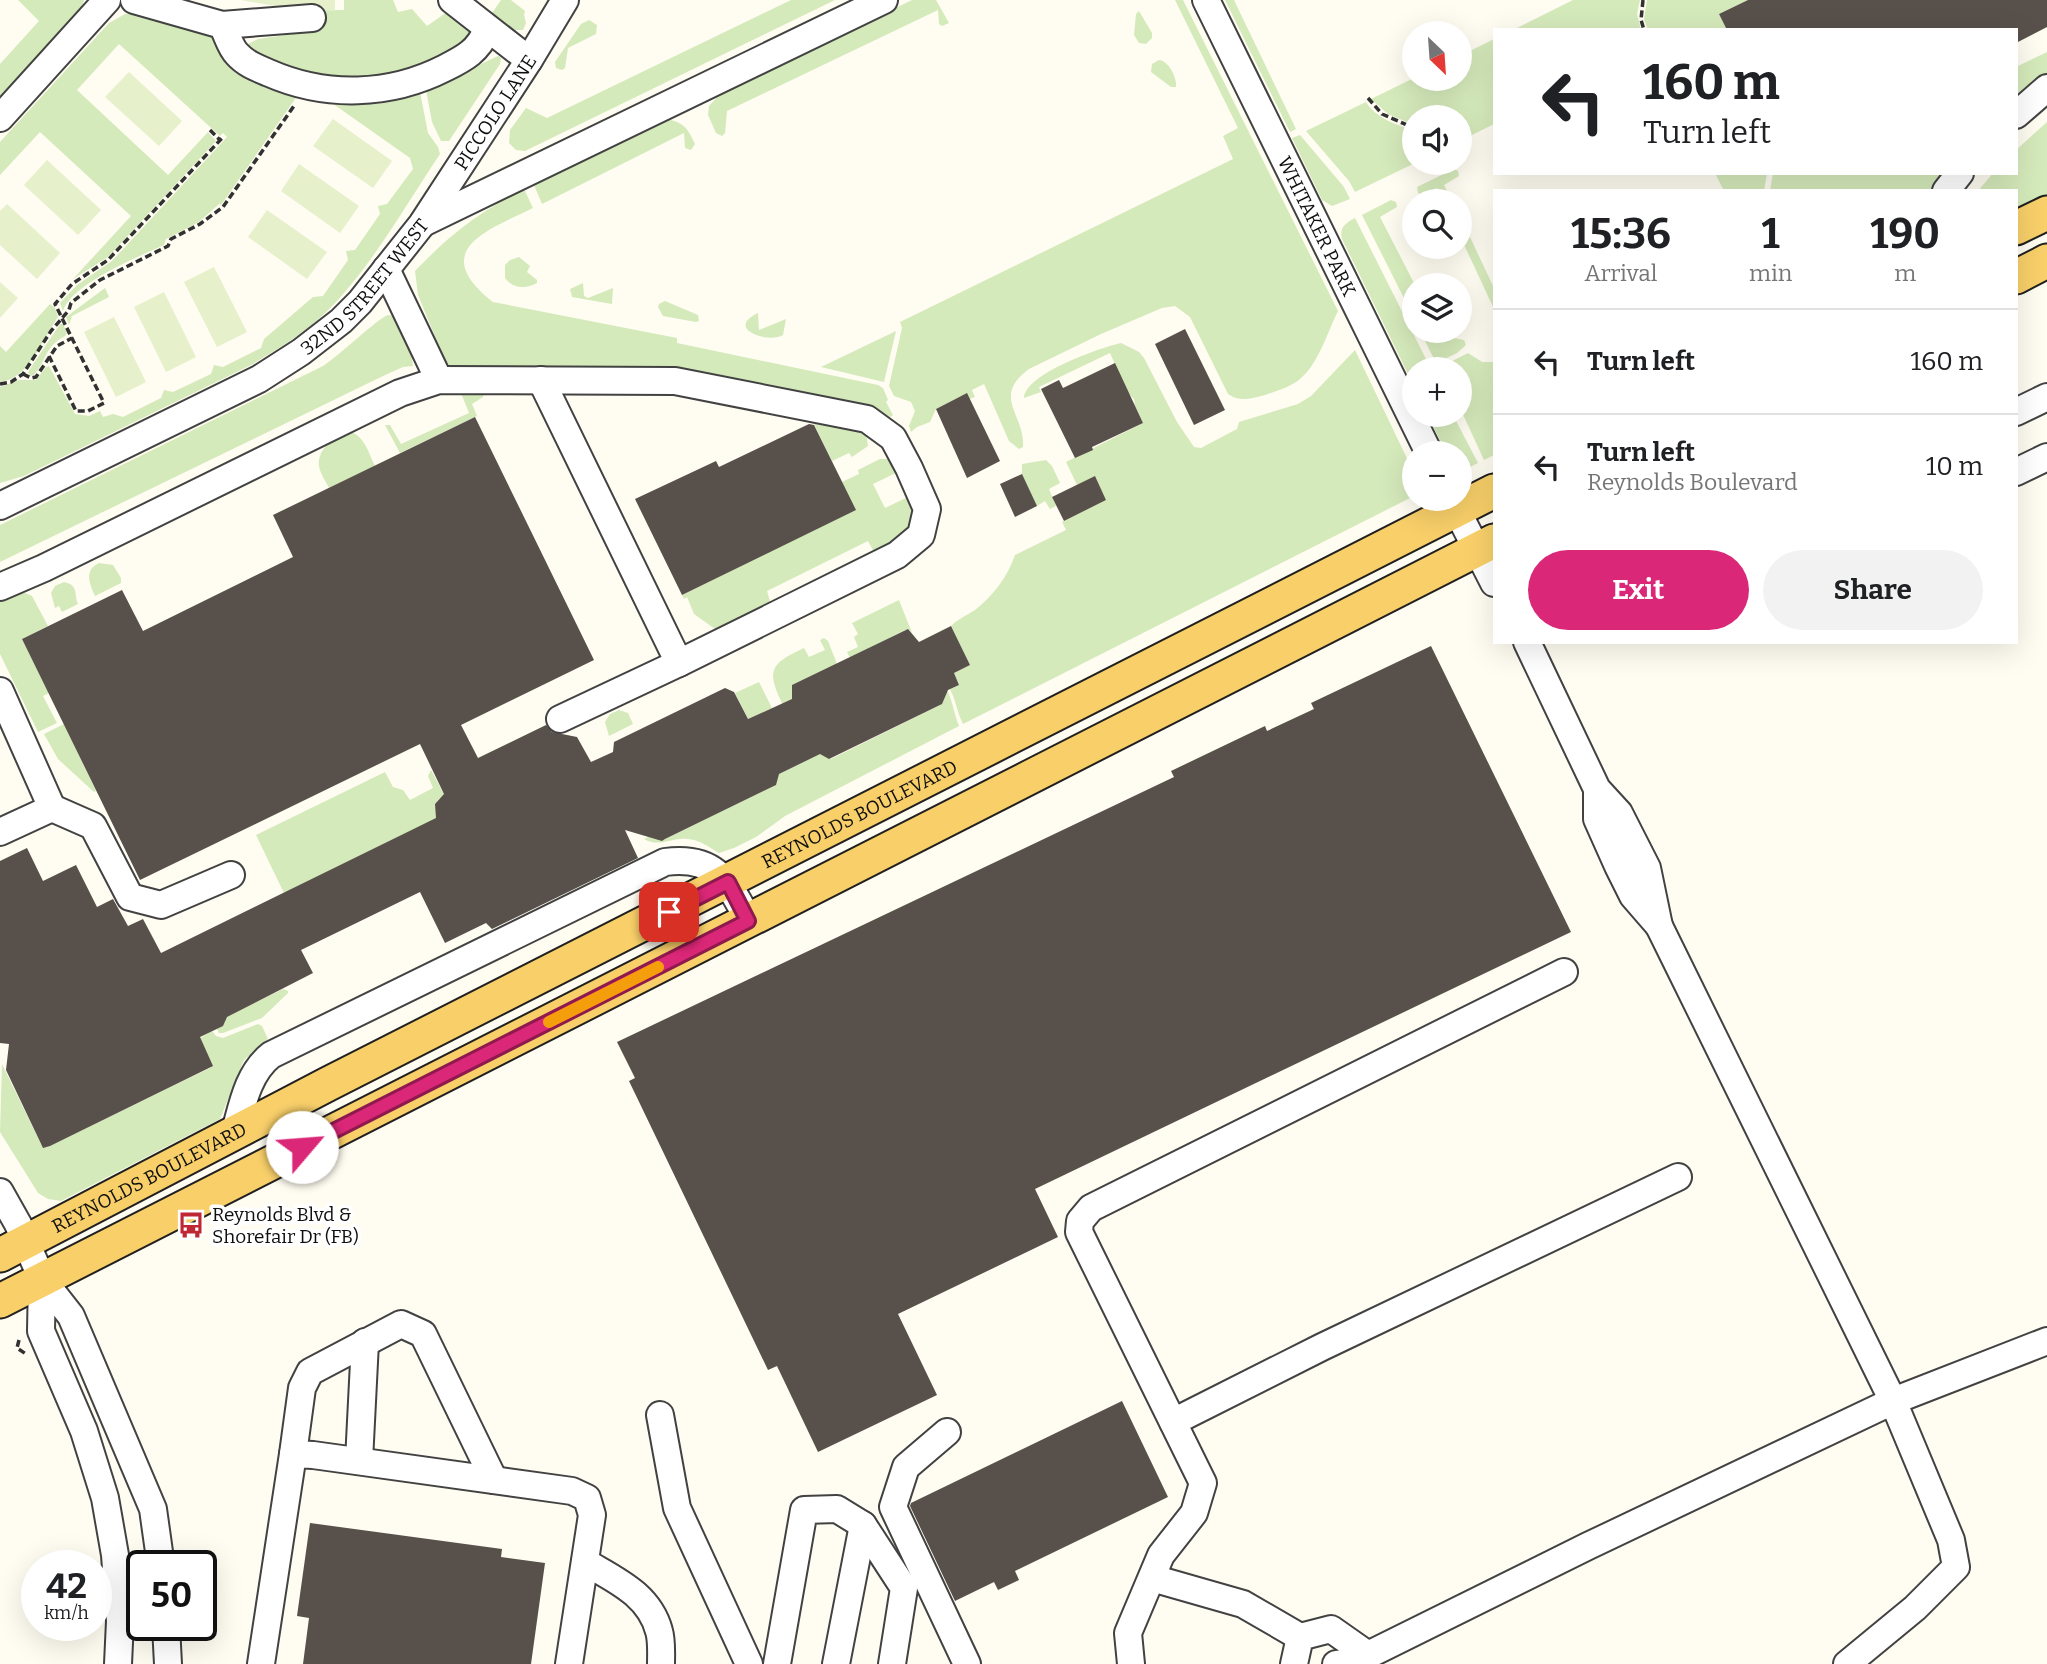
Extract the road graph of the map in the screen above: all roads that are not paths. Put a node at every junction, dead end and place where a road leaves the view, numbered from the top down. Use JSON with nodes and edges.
{"nodes":[{"id":1,"x":107,"y":0,"type":"edge"},
{"id":2,"x":134,"y":0,"type":"edge"},
{"id":3,"x":452,"y":0,"type":"edge"},
{"id":4,"x":565,"y":0,"type":"edge"},
{"id":5,"x":884,"y":0,"type":"edge"},
{"id":6,"x":1206,"y":0,"type":"edge"},
{"id":7,"x":312,"y":18,"type":"dead end"},
{"id":8,"x":222,"y":26,"type":"junction"},
{"id":9,"x":487,"y":30,"type":"junction"},
{"id":10,"x":529,"y":60,"type":"junction"},
{"id":11,"x":2047,"y":88,"type":"edge"},
{"id":12,"x":2018,"y":113,"type":"edge"},
{"id":13,"x":0,"y":118,"type":"edge"},
{"id":14,"x":1958,"y":175,"type":"edge"},
{"id":15,"x":1948,"y":189,"type":"edge"},
{"id":16,"x":2047,"y":213,"type":"edge"},
{"id":17,"x":422,"y":224,"type":"junction"},
{"id":18,"x":2018,"y":227,"type":"edge"},
{"id":19,"x":2047,"y":261,"type":"edge"},
{"id":20,"x":386,"y":270,"type":"junction"},
{"id":21,"x":2018,"y":276,"type":"edge"},
{"id":22,"x":439,"y":380,"type":"junction"},
{"id":23,"x":541,"y":380,"type":"junction"},
{"id":24,"x":2047,"y":397,"type":"edge"},
{"id":25,"x":2018,"y":411,"type":"edge"},
{"id":26,"x":1423,"y":441,"type":"edge"},
{"id":27,"x":2047,"y":457,"type":"edge"},
{"id":28,"x":2018,"y":471,"type":"edge"},
{"id":29,"x":1493,"y":491,"type":"edge"},
{"id":30,"x":1472,"y":498,"type":"edge"},
{"id":31,"x":0,"y":506,"type":"edge"},
{"id":32,"x":1441,"y":511,"type":"edge"},
{"id":33,"x":1459,"y":511,"type":"edge"},
{"id":34,"x":1486,"y":546,"type":"edge"},
{"id":35,"x":1493,"y":578,"type":"edge"},
{"id":36,"x":0,"y":587,"type":"edge"},
{"id":37,"x":1528,"y":644,"type":"edge"},
{"id":38,"x":679,"y":663,"type":"junction"},
{"id":39,"x":0,"y":691,"type":"edge"},
{"id":40,"x":560,"y":719,"type":"dead end"},
{"id":41,"x":52,"y":808,"type":"junction"},
{"id":42,"x":0,"y":832,"type":"edge"},
{"id":43,"x":231,"y":875,"type":"dead end"},
{"id":44,"x":728,"y":882,"type":"junction"},
{"id":45,"x":748,"y":921,"type":"junction"},
{"id":46,"x":1564,"y":972,"type":"dead end"},
{"id":47,"x":234,"y":1135,"type":"junction"},
{"id":48,"x":1678,"y":1177,"type":"dead end"},
{"id":49,"x":0,"y":1192,"type":"edge"},
{"id":50,"x":13,"y":1248,"type":"edge"},
{"id":51,"x":42,"y":1279,"type":"junction"},
{"id":52,"x":0,"y":1301,"type":"edge"},
{"id":53,"x":2047,"y":1341,"type":"edge"},
{"id":54,"x":365,"y":1342,"type":"junction"},
{"id":55,"x":1893,"y":1401,"type":"junction"},
{"id":56,"x":660,"y":1415,"type":"dead end"},
{"id":57,"x":1173,"y":1422,"type":"junction"},
{"id":58,"x":947,"y":1432,"type":"dead end"},
{"id":59,"x":293,"y":1454,"type":"junction"},
{"id":60,"x":359,"y":1461,"type":"junction"},
{"id":61,"x":495,"y":1480,"type":"junction"},
{"id":62,"x":863,"y":1525,"type":"junction"},
{"id":63,"x":159,"y":1550,"type":"edge"},
{"id":64,"x":585,"y":1562,"type":"junction"},
{"id":65,"x":1152,"y":1577,"type":"junction"},
{"id":66,"x":1300,"y":1637,"type":"junction"},
{"id":67,"x":167,"y":1641,"type":"edge"},
{"id":68,"x":1356,"y":1661,"type":"edge"},
{"id":69,"x":118,"y":1664,"type":"edge"},
{"id":70,"x":168,"y":1664,"type":"edge"},
{"id":71,"x":261,"y":1664,"type":"edge"},
{"id":72,"x":569,"y":1664,"type":"edge"},
{"id":73,"x":662,"y":1664,"type":"edge"},
{"id":74,"x":749,"y":1664,"type":"edge"},
{"id":75,"x":777,"y":1664,"type":"edge"},
{"id":76,"x":836,"y":1664,"type":"edge"},
{"id":77,"x":892,"y":1664,"type":"edge"},
{"id":78,"x":967,"y":1664,"type":"edge"},
{"id":79,"x":1131,"y":1664,"type":"edge"},
{"id":80,"x":1294,"y":1664,"type":"edge"},
{"id":81,"x":1847,"y":1664,"type":"edge"}],
"edges":[{"from":1,"to":13,"type":"street"},
{"from":2,"to":8,"type":"street"},
{"from":3,"to":9,"type":"street"},
{"from":4,"to":10,"type":"street","name":"PICCOLO LANE"},
{"from":5,"to":17,"type":"street","name":"32ND STREET WEST"},
{"from":6,"to":26,"type":"street","name":"WHITAKER PARK"},
{"from":7,"to":8,"type":"street"},
{"from":8,"to":9,"type":"street"},
{"from":9,"to":10,"type":"street"},
{"from":10,"to":17,"type":"street","name":"PICCOLO LANE"},
{"from":11,"to":12,"type":"street"},
{"from":14,"to":15,"type":"street"},
{"from":16,"to":18,"type":"main road"},
{"from":17,"to":20,"type":"street","name":"32ND STREET WEST"},
{"from":19,"to":21,"type":"main road"},
{"from":20,"to":22,"type":"street"},
{"from":20,"to":31,"type":"street","name":"32ND STREET WEST"},
{"from":22,"to":23,"type":"street"},
{"from":22,"to":36,"type":"street"},
{"from":23,"to":38,"type":"street"},
{"from":23,"to":38,"type":"street"},
{"from":24,"to":25,"type":"street"},
{"from":27,"to":28,"type":"street"},
{"from":29,"to":30,"type":"main road","name":"REYNOLDS BOULEVARD"},
{"from":32,"to":44,"type":"main road","name":"REYNOLDS BOULEVARD"},
{"from":33,"to":34,"type":"street"},
{"from":34,"to":35,"type":"street"},
{"from":34,"to":45,"type":"main road"},
{"from":37,"to":55,"type":"street"},
{"from":38,"to":40,"type":"street"},
{"from":39,"to":41,"type":"street"},
{"from":41,"to":42,"type":"street"},
{"from":41,"to":43,"type":"street"},
{"from":44,"to":45,"type":"street"},
{"from":44,"to":47,"type":"main road","name":"REYNOLDS BOULEVARD"},
{"from":44,"to":47,"type":"street"},
{"from":45,"to":51,"type":"main road"},
{"from":46,"to":57,"type":"street"},
{"from":47,"to":50,"type":"main road","name":"REYNOLDS BOULEVARD"},
{"from":48,"to":57,"type":"street"},
{"from":49,"to":50,"type":"street"},
{"from":50,"to":51,"type":"street"},
{"from":51,"to":52,"type":"main road"},
{"from":51,"to":63,"type":"street"},
{"from":51,"to":69,"type":"street"},
{"from":53,"to":55,"type":"street"},
{"from":54,"to":59,"type":"street"},
{"from":54,"to":60,"type":"street"},
{"from":54,"to":61,"type":"street"},
{"from":55,"to":68,"type":"street"},
{"from":55,"to":81,"type":"street"},
{"from":56,"to":74,"type":"street"},
{"from":57,"to":65,"type":"street"},
{"from":58,"to":78,"type":"street"},
{"from":59,"to":60,"type":"street"},
{"from":59,"to":71,"type":"street"},
{"from":60,"to":61,"type":"street"},
{"from":61,"to":64,"type":"street"},
{"from":62,"to":75,"type":"street"},
{"from":62,"to":76,"type":"street"},
{"from":62,"to":77,"type":"street"},
{"from":64,"to":72,"type":"street"},
{"from":64,"to":73,"type":"street"},
{"from":65,"to":66,"type":"street"},
{"from":65,"to":79,"type":"street"},
{"from":66,"to":68,"type":"street"},
{"from":66,"to":80,"type":"street"},
{"from":67,"to":70,"type":"street"}]}
